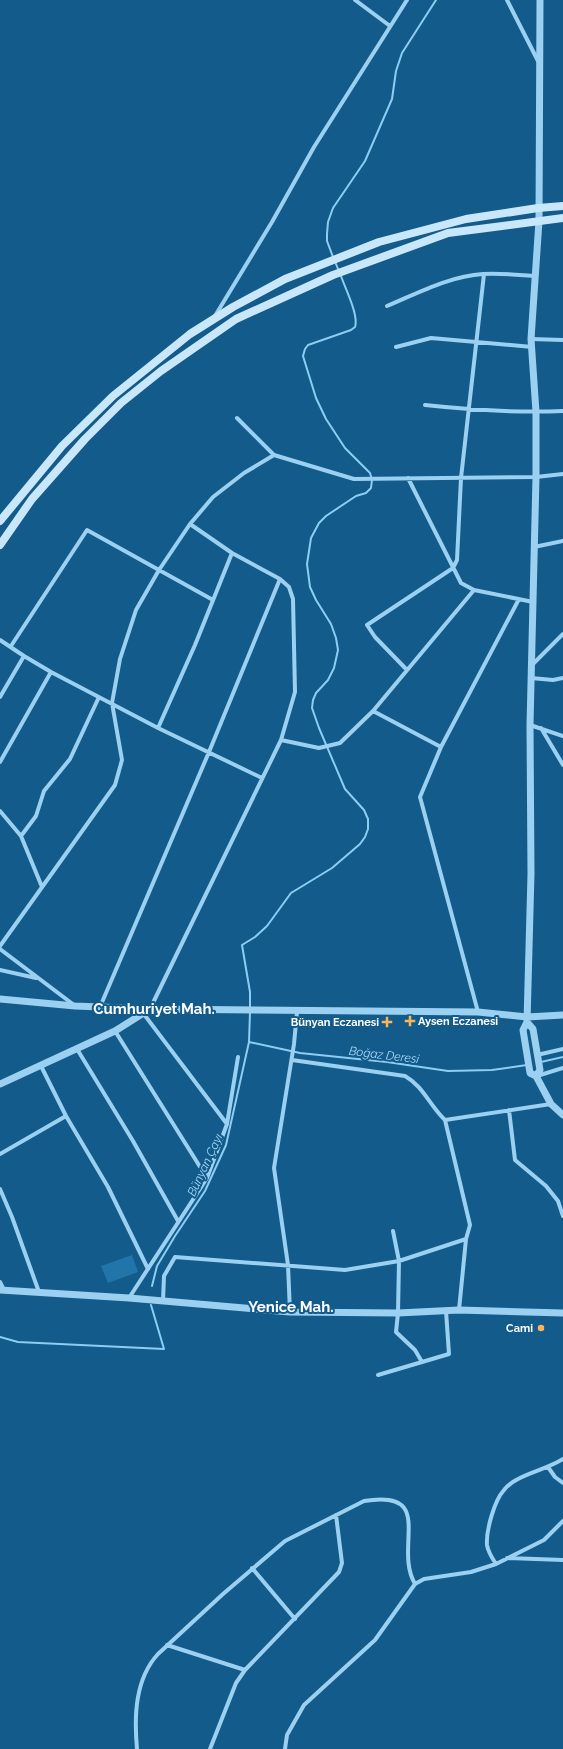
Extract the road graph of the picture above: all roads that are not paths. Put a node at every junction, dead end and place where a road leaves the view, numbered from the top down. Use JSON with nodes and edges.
{"nodes":[{"id":1,"x":355,"y":0,"type":"edge"},
{"id":2,"x":407,"y":0,"type":"edge"},
{"id":3,"x":507,"y":0,"type":"edge"},
{"id":4,"x":540,"y":0,"type":"edge"},
{"id":5,"x":390,"y":26,"type":"junction"},
{"id":6,"x":540,"y":65,"type":"junction"},
{"id":7,"x":563,"y":206,"type":"edge"},
{"id":8,"x":538,"y":208,"type":"junction"},
{"id":9,"x":563,"y":218,"type":"edge"},
{"id":10,"x":539,"y":221,"type":"junction"},
{"id":11,"x":484,"y":274,"type":"junction"},
{"id":12,"x":537,"y":276,"type":"junction"},
{"id":13,"x":388,"y":306,"type":"dead end"},
{"id":14,"x":213,"y":319,"type":"junction"},
{"id":15,"x":531,"y":339,"type":"junction"},
{"id":16,"x":563,"y":340,"type":"edge"},
{"id":17,"x":476,"y":343,"type":"junction"},
{"id":18,"x":396,"y":347,"type":"dead end"},
{"id":19,"x":532,"y":347,"type":"junction"},
{"id":20,"x":425,"y":406,"type":"dead end"},
{"id":21,"x":468,"y":410,"type":"junction"},
{"id":22,"x":563,"y":411,"type":"edge"},
{"id":23,"x":536,"y":412,"type":"junction"},
{"id":24,"x":237,"y":418,"type":"dead end"},
{"id":25,"x":274,"y":455,"type":"junction"},
{"id":26,"x":563,"y":474,"type":"edge"},
{"id":27,"x":536,"y":477,"type":"junction"},
{"id":28,"x":408,"y":478,"type":"junction"},
{"id":29,"x":461,"y":478,"type":"junction"},
{"id":30,"x":0,"y":521,"type":"edge"},
{"id":31,"x":190,"y":524,"type":"junction"},
{"id":32,"x":563,"y":541,"type":"edge"},
{"id":33,"x":0,"y":545,"type":"edge"},
{"id":34,"x":534,"y":547,"type":"junction"},
{"id":35,"x":232,"y":553,"type":"junction"},
{"id":36,"x":453,"y":568,"type":"junction"},
{"id":37,"x":159,"y":570,"type":"junction"},
{"id":38,"x":280,"y":579,"type":"junction"},
{"id":39,"x":474,"y":590,"type":"junction"},
{"id":40,"x":519,"y":599,"type":"junction"},
{"id":41,"x":213,"y":600,"type":"junction"},
{"id":42,"x":533,"y":602,"type":"junction"},
{"id":43,"x":563,"y":634,"type":"edge"},
{"id":44,"x":0,"y":640,"type":"edge"},
{"id":45,"x":11,"y":646,"type":"junction"},
{"id":46,"x":24,"y":656,"type":"junction"},
{"id":47,"x":531,"y":666,"type":"junction"},
{"id":48,"x":407,"y":670,"type":"junction"},
{"id":49,"x":51,"y":672,"type":"junction"},
{"id":50,"x":531,"y":678,"type":"junction"},
{"id":51,"x":563,"y":678,"type":"edge"},
{"id":52,"x":0,"y":697,"type":"edge"},
{"id":53,"x":99,"y":697,"type":"junction"},
{"id":54,"x":112,"y":704,"type":"junction"},
{"id":55,"x":373,"y":711,"type":"junction"},
{"id":56,"x":530,"y":725,"type":"junction"},
{"id":57,"x":158,"y":728,"type":"junction"},
{"id":58,"x":540,"y":728,"type":"junction"},
{"id":59,"x":563,"y":736,"type":"edge"},
{"id":60,"x":281,"y":740,"type":"junction"},
{"id":61,"x":441,"y":747,"type":"junction"},
{"id":62,"x":209,"y":752,"type":"junction"},
{"id":63,"x":0,"y":762,"type":"edge"},
{"id":64,"x":563,"y":765,"type":"edge"},
{"id":65,"x":262,"y":778,"type":"junction"},
{"id":66,"x":0,"y":811,"type":"edge"},
{"id":67,"x":21,"y":836,"type":"junction"},
{"id":68,"x":42,"y":888,"type":"junction"},
{"id":69,"x":0,"y":946,"type":"edge"},
{"id":70,"x":0,"y":949,"type":"edge"},
{"id":71,"x":0,"y":970,"type":"edge"},
{"id":72,"x":38,"y":979,"type":"junction"},
{"id":73,"x":0,"y":999,"type":"edge"},
{"id":74,"x":76,"y":1006,"type":"junction"},
{"id":75,"x":100,"y":1008,"type":"junction"},
{"id":76,"x":147,"y":1011,"type":"junction"},
{"id":77,"x":297,"y":1012,"type":"junction"},
{"id":78,"x":478,"y":1012,"type":"junction"},
{"id":79,"x":563,"y":1016,"type":"edge"},
{"id":80,"x":527,"y":1020,"type":"junction"},
{"id":81,"x":115,"y":1031,"type":"junction"},
{"id":82,"x":77,"y":1049,"type":"junction"},
{"id":83,"x":563,"y":1049,"type":"edge"},
{"id":84,"x":238,"y":1057,"type":"dead end"},
{"id":85,"x":538,"y":1057,"type":"junction"},
{"id":86,"x":292,"y":1059,"type":"junction"},
{"id":87,"x":41,"y":1066,"type":"junction"},
{"id":88,"x":563,"y":1068,"type":"edge"},
{"id":89,"x":536,"y":1074,"type":"junction"},
{"id":90,"x":0,"y":1083,"type":"edge"},
{"id":91,"x":552,"y":1104,"type":"junction"},
{"id":92,"x":509,"y":1110,"type":"junction"},
{"id":93,"x":563,"y":1115,"type":"edge"},
{"id":94,"x":66,"y":1116,"type":"junction"},
{"id":95,"x":445,"y":1120,"type":"junction"},
{"id":96,"x":227,"y":1124,"type":"junction"},
{"id":97,"x":0,"y":1154,"type":"edge"},
{"id":98,"x":207,"y":1178,"type":"junction"},
{"id":99,"x":0,"y":1189,"type":"edge"},
{"id":100,"x":563,"y":1216,"type":"edge"},
{"id":101,"x":178,"y":1220,"type":"junction"},
{"id":102,"x":393,"y":1231,"type":"dead end"},
{"id":103,"x":466,"y":1239,"type":"junction"},
{"id":104,"x":399,"y":1261,"type":"junction"},
{"id":105,"x":288,"y":1265,"type":"junction"},
{"id":106,"x":148,"y":1269,"type":"junction"},
{"id":107,"x":0,"y":1282,"type":"edge"},
{"id":108,"x":2,"y":1290,"type":"edge"},
{"id":109,"x":39,"y":1292,"type":"junction"},
{"id":110,"x":129,"y":1298,"type":"junction"},
{"id":111,"x":162,"y":1301,"type":"junction"},
{"id":112,"x":459,"y":1310,"type":"junction"},
{"id":113,"x":446,"y":1311,"type":"junction"},
{"id":114,"x":290,"y":1312,"type":"junction"},
{"id":115,"x":398,"y":1313,"type":"junction"},
{"id":116,"x":563,"y":1313,"type":"edge"},
{"id":117,"x":422,"y":1362,"type":"junction"},
{"id":118,"x":378,"y":1375,"type":"dead end"},
{"id":119,"x":563,"y":1459,"type":"edge"},
{"id":120,"x":548,"y":1467,"type":"junction"},
{"id":121,"x":563,"y":1483,"type":"edge"},
{"id":122,"x":336,"y":1515,"type":"junction"},
{"id":123,"x":563,"y":1521,"type":"edge"},
{"id":124,"x":507,"y":1558,"type":"junction"},
{"id":125,"x":563,"y":1560,"type":"edge"},
{"id":126,"x":496,"y":1564,"type":"junction"},
{"id":127,"x":252,"y":1568,"type":"junction"},
{"id":128,"x":416,"y":1584,"type":"junction"},
{"id":129,"x":295,"y":1619,"type":"junction"},
{"id":130,"x":167,"y":1645,"type":"junction"},
{"id":131,"x":245,"y":1670,"type":"junction"},
{"id":132,"x":137,"y":1749,"type":"edge"},
{"id":133,"x":210,"y":1749,"type":"edge"},
{"id":134,"x":284,"y":1749,"type":"edge"}],
"edges":[{"from":1,"to":5,"type":"street"},
{"from":2,"to":5,"type":"street"},
{"from":3,"to":6,"type":"street"},
{"from":4,"to":6,"type":"street"},
{"from":5,"to":14,"type":"street"},
{"from":6,"to":8,"type":"street"},
{"from":7,"to":8,"type":"main road"},
{"from":8,"to":10,"type":"street"},
{"from":8,"to":14,"type":"main road"},
{"from":9,"to":10,"type":"main road"},
{"from":10,"to":12,"type":"street"},
{"from":10,"to":33,"type":"main road"},
{"from":11,"to":12,"type":"street"},
{"from":11,"to":13,"type":"street"},
{"from":11,"to":17,"type":"street"},
{"from":12,"to":15,"type":"street"},
{"from":14,"to":30,"type":"main road"},
{"from":15,"to":16,"type":"street"},
{"from":15,"to":19,"type":"street"},
{"from":17,"to":18,"type":"street"},
{"from":17,"to":19,"type":"street"},
{"from":17,"to":21,"type":"street"},
{"from":19,"to":23,"type":"street"},
{"from":20,"to":21,"type":"street"},
{"from":21,"to":23,"type":"street"},
{"from":21,"to":29,"type":"street"},
{"from":22,"to":23,"type":"street"},
{"from":23,"to":27,"type":"street"},
{"from":24,"to":25,"type":"street"},
{"from":25,"to":28,"type":"street"},
{"from":25,"to":31,"type":"street"},
{"from":26,"to":27,"type":"street"},
{"from":27,"to":29,"type":"street"},
{"from":27,"to":34,"type":"street"},
{"from":28,"to":29,"type":"street"},
{"from":28,"to":36,"type":"street"},
{"from":29,"to":36,"type":"street"},
{"from":31,"to":35,"type":"street"},
{"from":31,"to":37,"type":"street"},
{"from":32,"to":34,"type":"street"},
{"from":34,"to":42,"type":"street"},
{"from":35,"to":38,"type":"street"},
{"from":35,"to":41,"type":"street"},
{"from":36,"to":39,"type":"street"},
{"from":36,"to":48,"type":"street"},
{"from":37,"to":41,"type":"street"},
{"from":37,"to":45,"type":"street"},
{"from":37,"to":54,"type":"street"},
{"from":38,"to":60,"type":"street"},
{"from":38,"to":62,"type":"street"},
{"from":39,"to":40,"type":"street"},
{"from":39,"to":48,"type":"street"},
{"from":40,"to":42,"type":"street"},
{"from":40,"to":61,"type":"street"},
{"from":41,"to":57,"type":"street"},
{"from":42,"to":47,"type":"street"},
{"from":43,"to":47,"type":"street"},
{"from":44,"to":45,"type":"street"},
{"from":45,"to":46,"type":"street"},
{"from":46,"to":49,"type":"street"},
{"from":46,"to":52,"type":"street"},
{"from":47,"to":50,"type":"street"},
{"from":48,"to":55,"type":"street"},
{"from":49,"to":53,"type":"street"},
{"from":49,"to":63,"type":"street"},
{"from":50,"to":51,"type":"street"},
{"from":50,"to":56,"type":"street"},
{"from":53,"to":54,"type":"street"},
{"from":53,"to":67,"type":"street"},
{"from":54,"to":57,"type":"street"},
{"from":54,"to":68,"type":"street"},
{"from":55,"to":60,"type":"street"},
{"from":55,"to":61,"type":"street"},
{"from":56,"to":58,"type":"street"},
{"from":56,"to":80,"type":"street"},
{"from":57,"to":62,"type":"street"},
{"from":58,"to":59,"type":"street"},
{"from":58,"to":64,"type":"street"},
{"from":60,"to":65,"type":"street"},
{"from":61,"to":78,"type":"street"},
{"from":62,"to":65,"type":"street"},
{"from":62,"to":75,"type":"street"},
{"from":65,"to":76,"type":"street"},
{"from":66,"to":67,"type":"street"},
{"from":67,"to":68,"type":"street"},
{"from":68,"to":69,"type":"street"},
{"from":70,"to":72,"type":"street"},
{"from":71,"to":72,"type":"street"},
{"from":72,"to":74,"type":"street"},
{"from":73,"to":74,"type":"street"},
{"from":74,"to":75,"type":"street"},
{"from":75,"to":76,"type":"street"},
{"from":76,"to":77,"type":"street"},
{"from":76,"to":81,"type":"street"},
{"from":76,"to":96,"type":"street"},
{"from":77,"to":78,"type":"street"},
{"from":77,"to":86,"type":"street"},
{"from":78,"to":80,"type":"street"},
{"from":79,"to":80,"type":"street"},
{"from":80,"to":85,"type":"street"},
{"from":80,"to":89,"type":"street"},
{"from":81,"to":82,"type":"street"},
{"from":81,"to":98,"type":"street"},
{"from":82,"to":87,"type":"street"},
{"from":82,"to":101,"type":"street"},
{"from":83,"to":85,"type":"street"},
{"from":84,"to":96,"type":"street"},
{"from":85,"to":89,"type":"street"},
{"from":86,"to":95,"type":"street"},
{"from":86,"to":105,"type":"street"},
{"from":87,"to":90,"type":"street"},
{"from":87,"to":94,"type":"street"},
{"from":88,"to":89,"type":"street"},
{"from":89,"to":91,"type":"street"},
{"from":91,"to":92,"type":"street"},
{"from":91,"to":93,"type":"street"},
{"from":92,"to":95,"type":"street"},
{"from":92,"to":100,"type":"street"},
{"from":94,"to":97,"type":"street"},
{"from":94,"to":106,"type":"street"},
{"from":95,"to":103,"type":"street"},
{"from":96,"to":98,"type":"street"},
{"from":98,"to":101,"type":"street"},
{"from":99,"to":109,"type":"street"},
{"from":101,"to":106,"type":"street"},
{"from":102,"to":104,"type":"street"},
{"from":103,"to":104,"type":"street"},
{"from":103,"to":112,"type":"street"},
{"from":104,"to":105,"type":"street"},
{"from":104,"to":115,"type":"street"},
{"from":105,"to":111,"type":"street"},
{"from":105,"to":114,"type":"street"},
{"from":106,"to":110,"type":"street"},
{"from":107,"to":108,"type":"street"},
{"from":108,"to":109,"type":"street"},
{"from":109,"to":110,"type":"street"},
{"from":110,"to":111,"type":"street"},
{"from":111,"to":114,"type":"street"},
{"from":112,"to":113,"type":"street"},
{"from":112,"to":116,"type":"street"},
{"from":113,"to":115,"type":"street"},
{"from":113,"to":117,"type":"street"},
{"from":114,"to":115,"type":"street"},
{"from":115,"to":117,"type":"street"},
{"from":117,"to":118,"type":"street"},
{"from":119,"to":120,"type":"street"},
{"from":120,"to":121,"type":"street"},
{"from":120,"to":126,"type":"street"},
{"from":122,"to":127,"type":"street"},
{"from":122,"to":128,"type":"street"},
{"from":122,"to":129,"type":"street"},
{"from":123,"to":124,"type":"street"},
{"from":124,"to":125,"type":"street"},
{"from":124,"to":126,"type":"street"},
{"from":126,"to":128,"type":"street"},
{"from":127,"to":129,"type":"street"},
{"from":127,"to":130,"type":"street"},
{"from":128,"to":134,"type":"street"},
{"from":129,"to":131,"type":"street"},
{"from":130,"to":131,"type":"street"},
{"from":130,"to":132,"type":"street"},
{"from":131,"to":133,"type":"street"}]}
